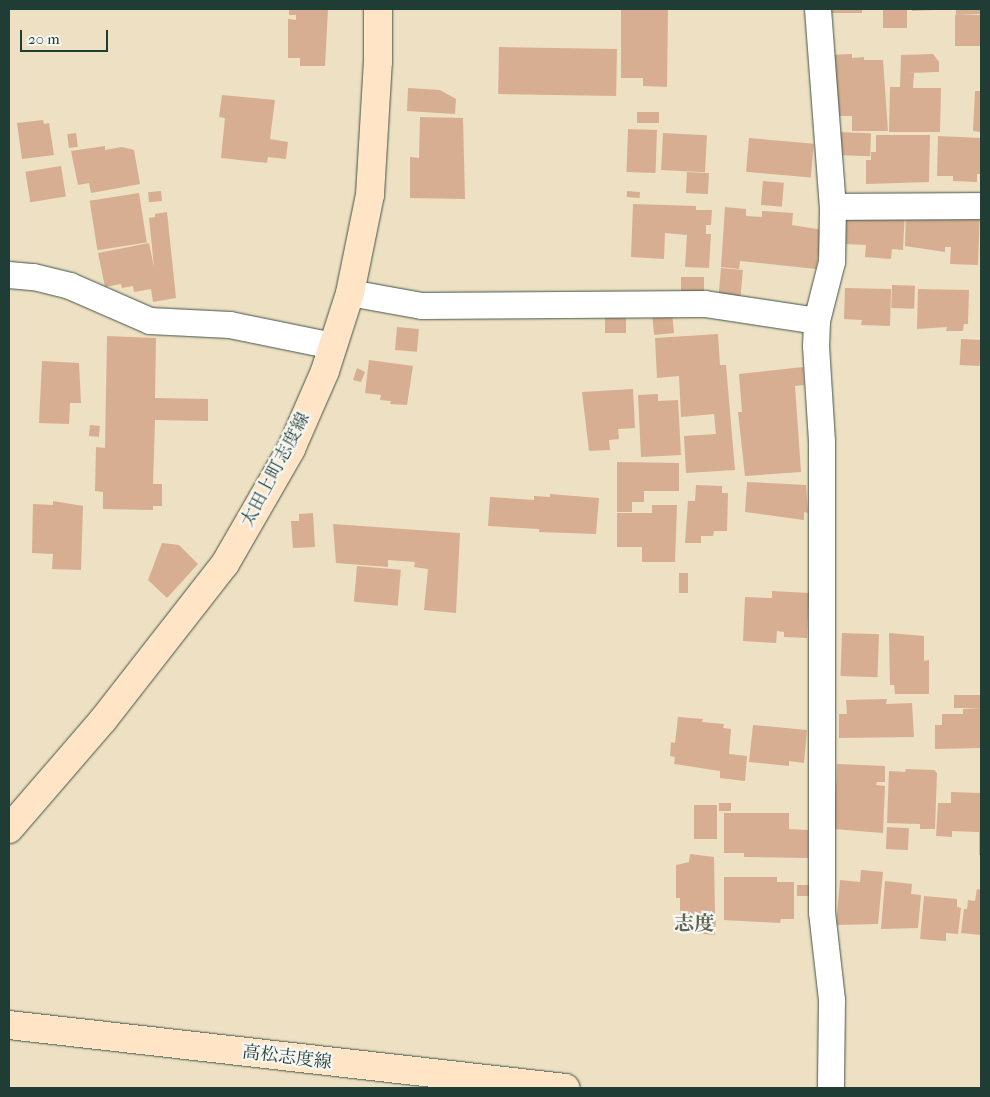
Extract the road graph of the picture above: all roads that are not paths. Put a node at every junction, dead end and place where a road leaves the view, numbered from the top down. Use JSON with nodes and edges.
{"nodes":[{"id":1,"x":378,"y":9,"type":"edge"},
{"id":2,"x":818,"y":9,"type":"edge"},
{"id":3,"x":981,"y":206,"type":"edge"},
{"id":4,"x":833,"y":207,"type":"junction"},
{"id":5,"x":9,"y":275,"type":"edge"},
{"id":6,"x":350,"y":293,"type":"junction"},
{"id":7,"x":817,"y":321,"type":"junction"},
{"id":8,"x":333,"y":346,"type":"junction"},
{"id":9,"x":9,"y":829,"type":"edge"},
{"id":10,"x":9,"y":1026,"type":"edge"},
{"id":11,"x":565,"y":1088,"type":"edge"},
{"id":12,"x":831,"y":1088,"type":"edge"}],
"edges":[{"from":1,"to":6,"type":"main road","name":"太田上町志度線"},
{"from":2,"to":4,"type":"street"},
{"from":3,"to":4,"type":"street"},
{"from":4,"to":7,"type":"street"},
{"from":5,"to":8,"type":"street"},
{"from":6,"to":7,"type":"street"},
{"from":6,"to":8,"type":"main road","name":"太田上町志度線"},
{"from":7,"to":12,"type":"street"},
{"from":8,"to":9,"type":"main road","name":"太田上町志度線"},
{"from":10,"to":11,"type":"main road","name":"高松志度線"}]}
